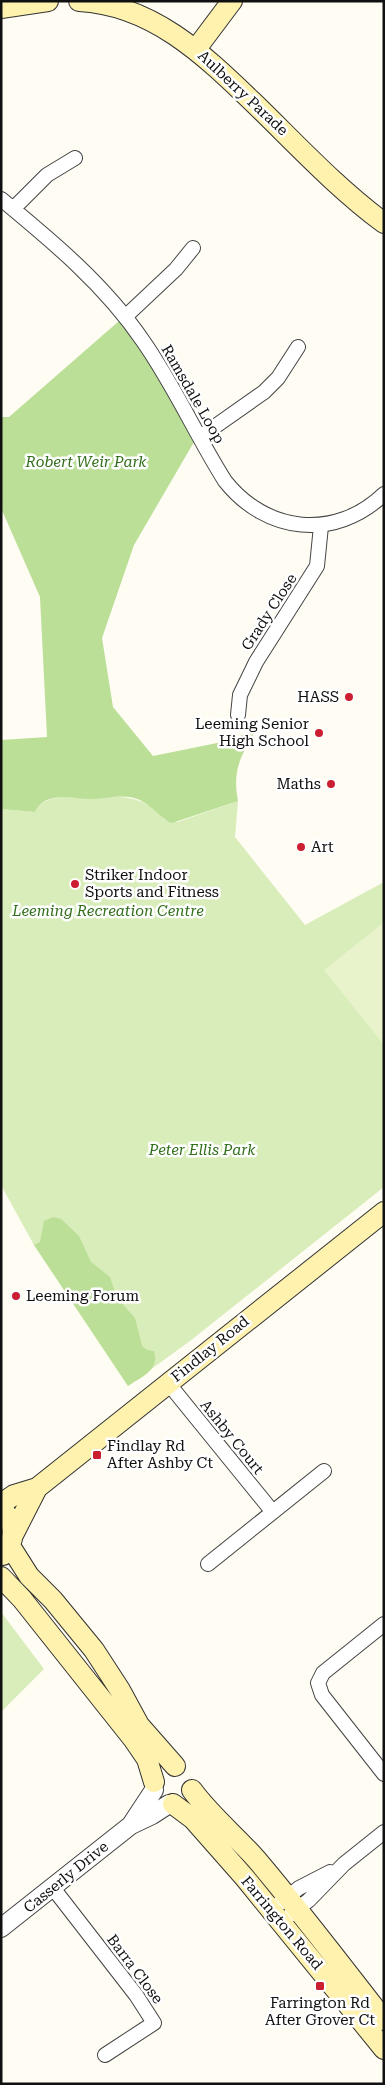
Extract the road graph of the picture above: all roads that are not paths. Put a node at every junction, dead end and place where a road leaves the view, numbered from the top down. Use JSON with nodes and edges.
{"nodes":[{"id":1,"x":48,"y":1,"type":"edge"},
{"id":2,"x":79,"y":1,"type":"edge"},
{"id":3,"x":219,"y":1,"type":"edge"},
{"id":4,"x":232,"y":1,"type":"edge"},
{"id":5,"x":1,"y":8,"type":"edge"},
{"id":6,"x":191,"y":45,"type":"junction"},
{"id":7,"x":75,"y":158,"type":"dead end"},
{"id":8,"x":1,"y":199,"type":"edge"},
{"id":9,"x":14,"y":209,"type":"junction"},
{"id":10,"x":384,"y":223,"type":"edge"},
{"id":11,"x":193,"y":248,"type":"dead end"},
{"id":12,"x":125,"y":317,"type":"junction"},
{"id":13,"x":298,"y":346,"type":"dead end"},
{"id":14,"x":200,"y":437,"type":"junction"},
{"id":15,"x":384,"y":494,"type":"edge"},
{"id":16,"x":321,"y":526,"type":"junction"},
{"id":17,"x":238,"y":715,"type":"dead end"},
{"id":18,"x":384,"y":1212,"type":"edge"},
{"id":19,"x":168,"y":1383,"type":"junction"},
{"id":20,"x":324,"y":1471,"type":"dead end"},
{"id":21,"x":37,"y":1488,"type":"junction"},
{"id":22,"x":1,"y":1504,"type":"edge"},
{"id":23,"x":1,"y":1509,"type":"edge"},
{"id":24,"x":272,"y":1511,"type":"junction"},
{"id":25,"x":8,"y":1546,"type":"edge"},
{"id":26,"x":208,"y":1564,"type":"dead end"},
{"id":27,"x":1,"y":1577,"type":"edge"},
{"id":28,"x":384,"y":1624,"type":"edge"},
{"id":29,"x":175,"y":1766,"type":"junction"},
{"id":30,"x":384,"y":1774,"type":"edge"},
{"id":31,"x":154,"y":1786,"type":"junction"},
{"id":32,"x":192,"y":1790,"type":"junction"},
{"id":33,"x":171,"y":1804,"type":"junction"},
{"id":34,"x":131,"y":1825,"type":"junction"},
{"id":35,"x":384,"y":1832,"type":"edge"},
{"id":36,"x":53,"y":1888,"type":"junction"},
{"id":37,"x":284,"y":1910,"type":"junction"},
{"id":38,"x":1,"y":1928,"type":"edge"},
{"id":39,"x":384,"y":2020,"type":"edge"},
{"id":40,"x":384,"y":2049,"type":"edge"},
{"id":41,"x":105,"y":2055,"type":"dead end"}],
"edges":[{"from":1,"to":5,"type":"main road"},
{"from":2,"to":6,"type":"main road","name":"Aulberry Parade"},
{"from":3,"to":6,"type":"main road"},
{"from":4,"to":6,"type":"main road"},
{"from":6,"to":10,"type":"main road","name":"Aulberry Parade"},
{"from":7,"to":9,"type":"street"},
{"from":8,"to":9,"type":"street","name":"Ramsdale Loop"},
{"from":9,"to":12,"type":"street","name":"Ramsdale Loop"},
{"from":11,"to":12,"type":"street"},
{"from":12,"to":14,"type":"street","name":"Ramsdale Loop"},
{"from":13,"to":14,"type":"street"},
{"from":14,"to":16,"type":"street","name":"Ramsdale Loop"},
{"from":15,"to":16,"type":"street","name":"Ramsdale Loop"},
{"from":16,"to":17,"type":"street","name":"Grady Close"},
{"from":18,"to":19,"type":"main road","name":"Findlay Road"},
{"from":19,"to":21,"type":"main road","name":"Findlay Road"},
{"from":19,"to":24,"type":"street","name":"Ashby Court"},
{"from":20,"to":24,"type":"street"},
{"from":21,"to":22,"type":"main road","name":"Findlay Road"},
{"from":21,"to":25,"type":"main road","name":"Findlay Road"},
{"from":23,"to":25,"type":"main road"},
{"from":24,"to":26,"type":"street"},
{"from":25,"to":29,"type":"main road"},
{"from":27,"to":31,"type":"main road"},
{"from":28,"to":30,"type":"street"},
{"from":29,"to":31,"type":"main road"},
{"from":29,"to":32,"type":"main road"},
{"from":31,"to":33,"type":"main road"},
{"from":31,"to":34,"type":"street","name":"Casserly Drive"},
{"from":32,"to":33,"type":"main road"},
{"from":32,"to":37,"type":"main road","name":"Farrington Road"},
{"from":33,"to":34,"type":"street","name":"Casserly Drive"},
{"from":33,"to":37,"type":"main road","name":"Farrington Road"},
{"from":34,"to":36,"type":"street","name":"Casserly Drive"},
{"from":35,"to":37,"type":"street"},
{"from":36,"to":38,"type":"street","name":"Casserly Drive"},
{"from":36,"to":41,"type":"street","name":"Barra Close"},
{"from":37,"to":39,"type":"main road","name":"Farrington Road"},
{"from":37,"to":40,"type":"main road","name":"Farrington Road"}]}
